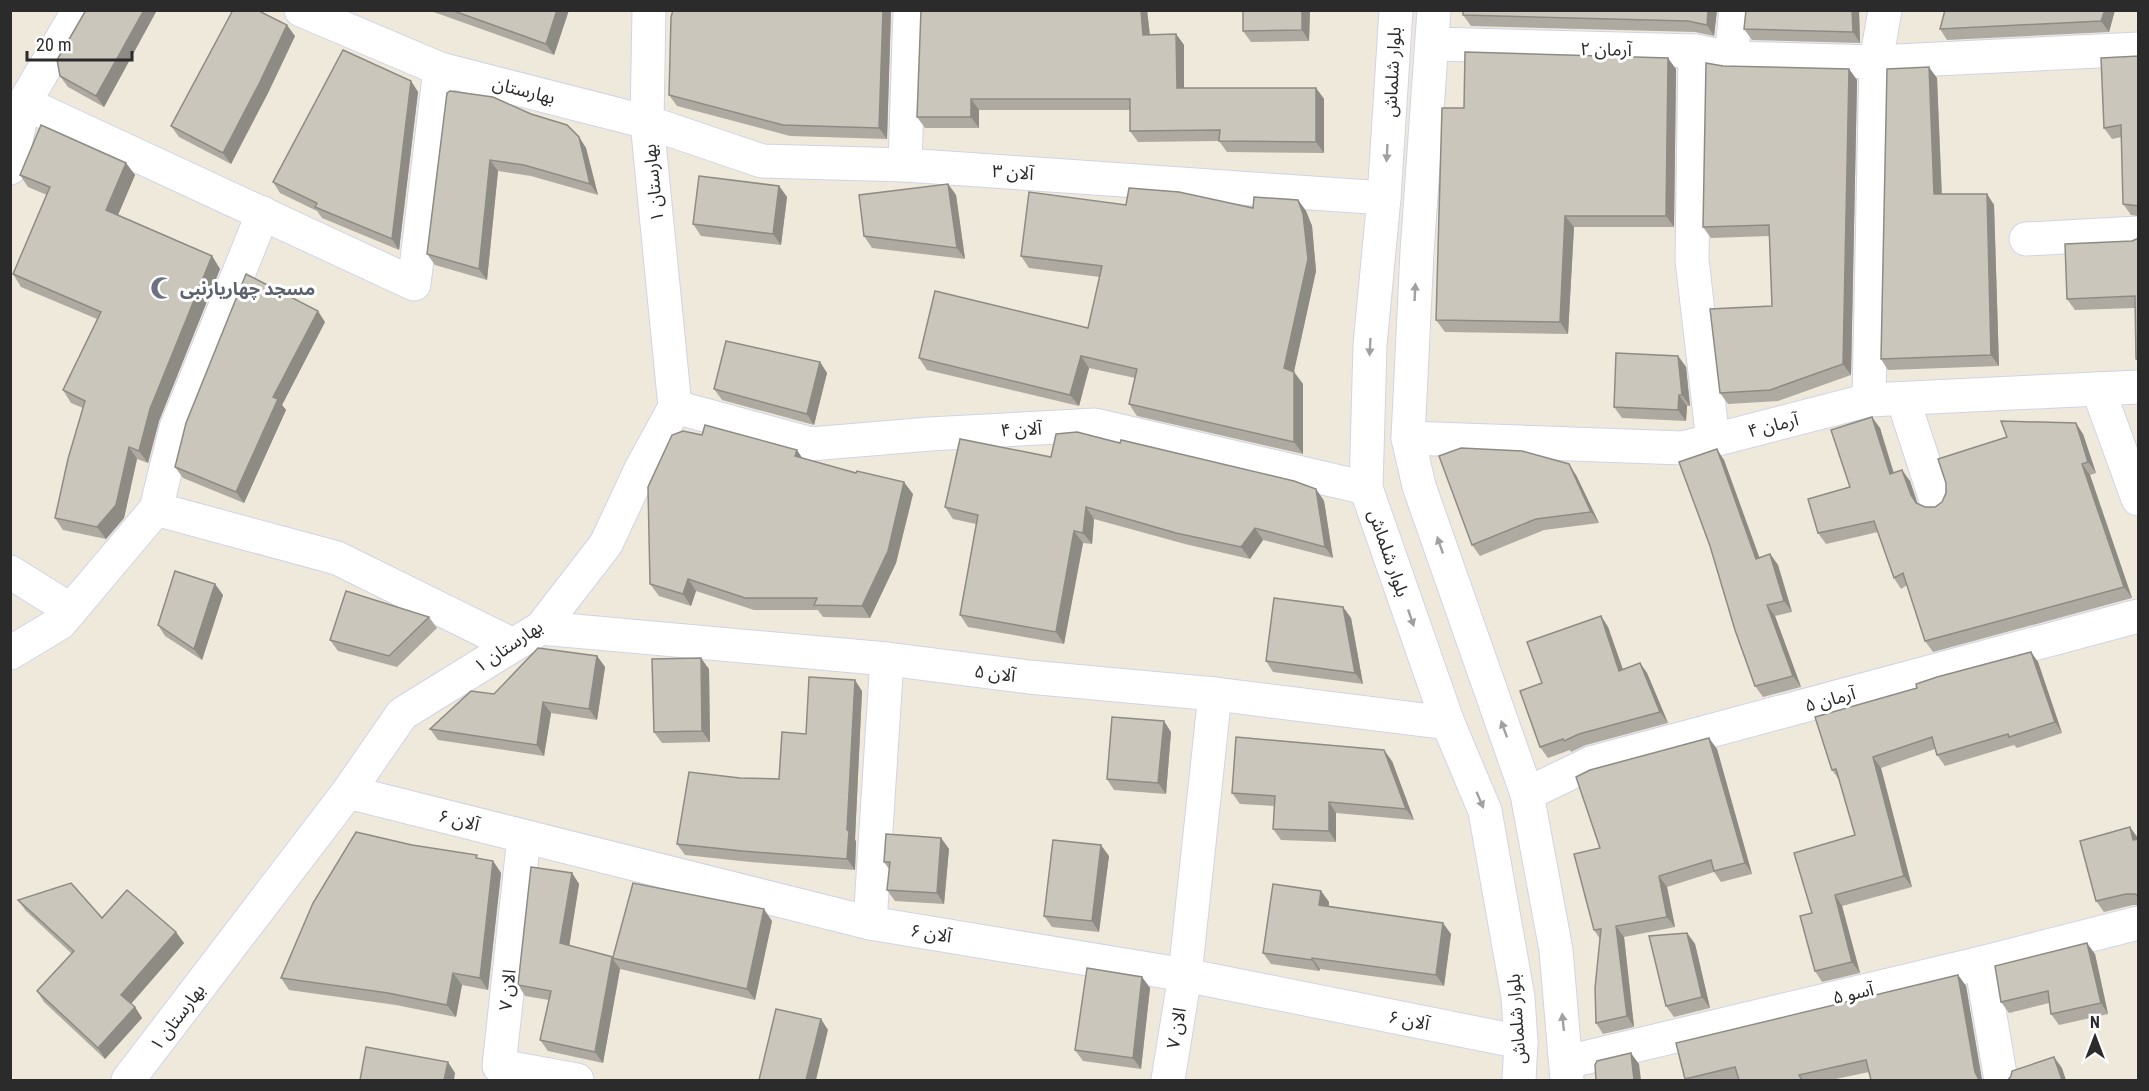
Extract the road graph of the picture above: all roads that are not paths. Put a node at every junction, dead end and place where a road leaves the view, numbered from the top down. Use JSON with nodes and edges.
{"nodes":[{"id":1,"x":79,"y":10,"type":"edge"},
{"id":2,"x":301,"y":10,"type":"edge"},
{"id":3,"x":649,"y":10,"type":"edge"},
{"id":4,"x":910,"y":10,"type":"edge"},
{"id":5,"x":1396,"y":10,"type":"edge"},
{"id":6,"x":1434,"y":10,"type":"edge"},
{"id":7,"x":1736,"y":10,"type":"edge"},
{"id":8,"x":1885,"y":10,"type":"edge"},
{"id":9,"x":1432,"y":44,"type":"junction"},
{"id":10,"x":2139,"y":49,"type":"edge"},
{"id":11,"x":1695,"y":51,"type":"junction"},
{"id":12,"x":1731,"y":58,"type":"junction"},
{"id":13,"x":1876,"y":62,"type":"junction"},
{"id":14,"x":440,"y":69,"type":"junction"},
{"id":15,"x":24,"y":103,"type":"junction"},
{"id":16,"x":647,"y":122,"type":"junction"},
{"id":17,"x":906,"y":165,"type":"junction"},
{"id":18,"x":10,"y":168,"type":"edge"},
{"id":19,"x":1384,"y":198,"type":"junction"},
{"id":20,"x":263,"y":213,"type":"junction"},
{"id":21,"x":2139,"y":233,"type":"edge"},
{"id":22,"x":2026,"y":239,"type":"dead end"},
{"id":23,"x":2139,"y":387,"type":"edge"},
{"id":24,"x":2098,"y":389,"type":"junction"},
{"id":25,"x":1903,"y":399,"type":"junction"},
{"id":26,"x":1869,"y":400,"type":"junction"},
{"id":27,"x":675,"y":408,"type":"junction"},
{"id":28,"x":1408,"y":438,"type":"junction"},
{"id":29,"x":1713,"y":441,"type":"junction"},
{"id":30,"x":1366,"y":488,"type":"junction"},
{"id":31,"x":2139,"y":499,"type":"edge"},
{"id":32,"x":1936,"y":500,"type":"dead end"},
{"id":33,"x":156,"y":509,"type":"junction"},
{"id":34,"x":10,"y":572,"type":"edge"},
{"id":35,"x":71,"y":610,"type":"junction"},
{"id":36,"x":2139,"y":616,"type":"edge"},
{"id":37,"x":541,"y":628,"type":"junction"},
{"id":38,"x":513,"y":645,"type":"junction"},
{"id":39,"x":10,"y":653,"type":"edge"},
{"id":40,"x":887,"y":659,"type":"junction"},
{"id":41,"x":1215,"y":694,"type":"junction"},
{"id":42,"x":1448,"y":723,"type":"junction"},
{"id":43,"x":348,"y":792,"type":"junction"},
{"id":44,"x":1527,"y":794,"type":"junction"},
{"id":45,"x":524,"y":837,"type":"junction"},
{"id":46,"x":870,"y":923,"type":"junction"},
{"id":47,"x":2139,"y":923,"type":"edge"},
{"id":48,"x":1981,"y":963,"type":"junction"},
{"id":49,"x":1185,"y":975,"type":"junction"},
{"id":50,"x":1521,"y":1042,"type":"junction"},
{"id":51,"x":1567,"y":1071,"type":"edge"},
{"id":52,"x":497,"y":1073,"type":"edge"},
{"id":53,"x":128,"y":1080,"type":"edge"},
{"id":54,"x":577,"y":1080,"type":"edge"},
{"id":55,"x":1168,"y":1080,"type":"edge"},
{"id":56,"x":1519,"y":1080,"type":"edge"},
{"id":57,"x":2001,"y":1080,"type":"edge"}],
"edges":[{"from":1,"to":15,"type":"street"},
{"from":2,"to":14,"type":"street","name":"بهارستان"},
{"from":3,"to":16,"type":"street"},
{"from":4,"to":17,"type":"street"},
{"from":5,"to":19,"type":"street","name":"بلوار شلماش","one_way":true},
{"from":6,"to":9,"type":"street","name":"بلوار شلماش"},
{"from":7,"to":12,"type":"street"},
{"from":8,"to":13,"type":"street"},
{"from":9,"to":11,"type":"street","name":"آرمان ۲"},
{"from":28,"to":9,"type":"street","name":"بلوار شلماش","one_way":true},
{"from":10,"to":13,"type":"street","name":"آرمان ۲"},
{"from":11,"to":12,"type":"street","name":"آرمان ۲"},
{"from":11,"to":29,"type":"street"},
{"from":12,"to":13,"type":"street","name":"آرمان ۲"},
{"from":13,"to":26,"type":"street"},
{"from":14,"to":16,"type":"street","name":"بهارستان"},
{"from":14,"to":20,"type":"street"},
{"from":15,"to":18,"type":"street"},
{"from":15,"to":20,"type":"street"},
{"from":16,"to":17,"type":"street","name":"آلان ۳"},
{"from":16,"to":27,"type":"street","name":"بهارستان ۱"},
{"from":17,"to":19,"type":"street","name":"آلان ۳"},
{"from":19,"to":30,"type":"street","name":"بلوار شلماش","one_way":true},
{"from":20,"to":33,"type":"street"},
{"from":21,"to":22,"type":"street"},
{"from":23,"to":24,"type":"street","name":"آرمان ۴"},
{"from":24,"to":25,"type":"street","name":"آرمان ۴"},
{"from":24,"to":31,"type":"street"},
{"from":25,"to":26,"type":"street","name":"آرمان ۴"},
{"from":25,"to":32,"type":"street"},
{"from":26,"to":29,"type":"street","name":"آرمان ۴"},
{"from":27,"to":30,"type":"street","name":"آلان ۴"},
{"from":27,"to":37,"type":"street","name":"بهارستان ۱"},
{"from":28,"to":29,"type":"street","name":"آرمان ۴"},
{"from":44,"to":28,"type":"street","name":"بلوار شلماش","one_way":true},
{"from":30,"to":42,"type":"street","name":"بلوار شلماش","one_way":true},
{"from":33,"to":35,"type":"street"},
{"from":33,"to":38,"type":"street"},
{"from":34,"to":35,"type":"street"},
{"from":35,"to":39,"type":"street"},
{"from":36,"to":44,"type":"street","name":"آرمان ۵"},
{"from":37,"to":38,"type":"street","name":"بهارستان ۱"},
{"from":37,"to":40,"type":"street","name":"آلان ۵"},
{"from":38,"to":43,"type":"street","name":"بهارستان ۱"},
{"from":40,"to":41,"type":"street","name":"آلان ۵"},
{"from":40,"to":46,"type":"street"},
{"from":41,"to":42,"type":"street","name":"آلان ۵"},
{"from":41,"to":49,"type":"street","name":"الان ۷"},
{"from":42,"to":50,"type":"street","name":"بلوار شلماش","one_way":true},
{"from":43,"to":45,"type":"street","name":"آلان ۶"},
{"from":43,"to":53,"type":"street","name":"بهارستان ۱"},
{"from":51,"to":44,"type":"street","name":"بلوار شلماش","one_way":true},
{"from":45,"to":46,"type":"street","name":"آلان ۶"},
{"from":45,"to":52,"type":"street","name":"الان ۷"},
{"from":46,"to":49,"type":"street","name":"آلان ۶"},
{"from":47,"to":48,"type":"street","name":"آسو ۵"},
{"from":48,"to":51,"type":"street","name":"آسو ۵"},
{"from":48,"to":57,"type":"street"},
{"from":49,"to":50,"type":"street","name":"آلان ۶"},
{"from":49,"to":55,"type":"street","name":"الان ۷"},
{"from":50,"to":56,"type":"street","name":"بلوار شلماش"},
{"from":52,"to":54,"type":"street","name":"الان ۷"}]}
